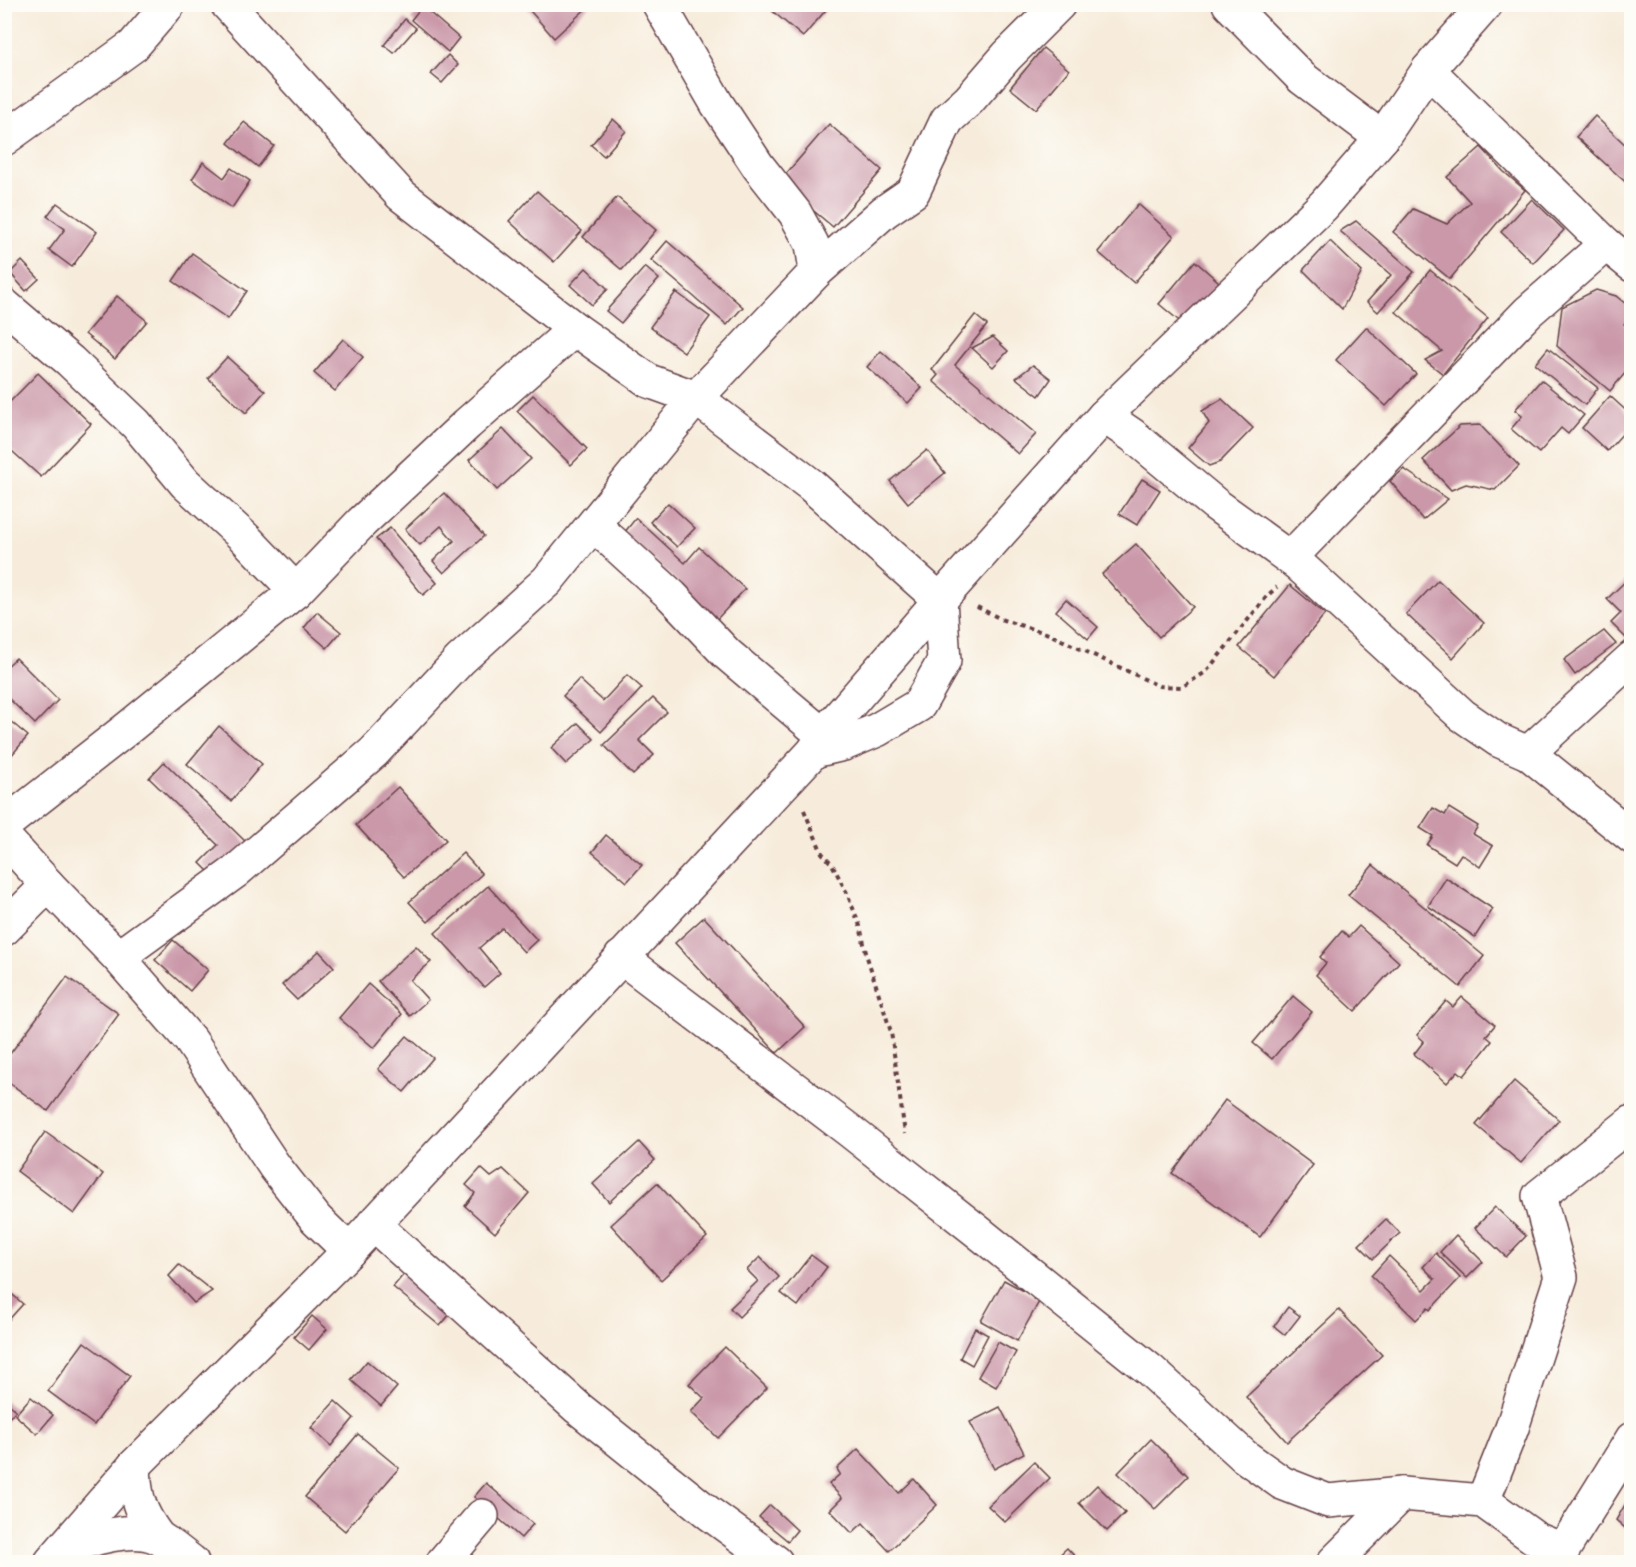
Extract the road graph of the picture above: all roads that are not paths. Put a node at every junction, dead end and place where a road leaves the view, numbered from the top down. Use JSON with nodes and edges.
{"nodes":[{"id":1,"x":169,"y":4,"type":"edge"},
{"id":2,"x":227,"y":4,"type":"edge"},
{"id":3,"x":659,"y":4,"type":"edge"},
{"id":4,"x":1059,"y":4,"type":"edge"},
{"id":5,"x":1229,"y":4,"type":"edge"},
{"id":6,"x":1486,"y":4,"type":"edge"},
{"id":7,"x":1428,"y":70,"type":"junction"},
{"id":8,"x":1382,"y":138,"type":"junction"},
{"id":9,"x":4,"y":139,"type":"edge"},
{"id":10,"x":1606,"y":244,"type":"junction"},
{"id":11,"x":1632,"y":265,"type":"edge"},
{"id":12,"x":816,"y":272,"type":"junction"},
{"id":13,"x":4,"y":305,"type":"edge"},
{"id":14,"x":575,"y":329,"type":"junction"},
{"id":15,"x":696,"y":398,"type":"junction"},
{"id":16,"x":1104,"y":416,"type":"junction"},
{"id":17,"x":594,"y":525,"type":"junction"},
{"id":18,"x":1295,"y":562,"type":"junction"},
{"id":19,"x":296,"y":591,"type":"junction"},
{"id":20,"x":944,"y":596,"type":"junction"},
{"id":21,"x":1632,"y":658,"type":"edge"},
{"id":22,"x":819,"y":743,"type":"junction"},
{"id":23,"x":1528,"y":753,"type":"junction"},
{"id":24,"x":4,"y":825,"type":"edge"},
{"id":25,"x":4,"y":837,"type":"edge"},
{"id":26,"x":1632,"y":837,"type":"edge"},
{"id":27,"x":48,"y":885,"type":"junction"},
{"id":28,"x":4,"y":929,"type":"edge"},
{"id":29,"x":118,"y":957,"type":"junction"},
{"id":30,"x":621,"y":957,"type":"junction"},
{"id":31,"x":1632,"y":1122,"type":"edge"},
{"id":32,"x":373,"y":1224,"type":"junction"},
{"id":33,"x":349,"y":1251,"type":"junction"},
{"id":34,"x":1632,"y":1439,"type":"edge"},
{"id":35,"x":134,"y":1466,"type":"junction"},
{"id":36,"x":1402,"y":1494,"type":"junction"},
{"id":37,"x":1483,"y":1501,"type":"junction"},
{"id":38,"x":482,"y":1516,"type":"dead end"},
{"id":39,"x":158,"y":1537,"type":"junction"},
{"id":40,"x":57,"y":1555,"type":"edge"},
{"id":41,"x":1561,"y":1556,"type":"edge"},
{"id":42,"x":192,"y":1563,"type":"edge"},
{"id":43,"x":443,"y":1563,"type":"edge"},
{"id":44,"x":776,"y":1563,"type":"edge"},
{"id":45,"x":1334,"y":1563,"type":"edge"}],
"edges":[{"from":1,"to":9,"type":"street"},
{"from":2,"to":14,"type":"street"},
{"from":3,"to":12,"type":"street"},
{"from":4,"to":12,"type":"street"},
{"from":5,"to":8,"type":"street"},
{"from":6,"to":7,"type":"street"},
{"from":7,"to":8,"type":"street"},
{"from":7,"to":10,"type":"street"},
{"from":8,"to":16,"type":"street"},
{"from":10,"to":11,"type":"street"},
{"from":10,"to":18,"type":"street"},
{"from":12,"to":15,"type":"street"},
{"from":13,"to":19,"type":"street"},
{"from":14,"to":15,"type":"street"},
{"from":14,"to":19,"type":"street"},
{"from":15,"to":17,"type":"street"},
{"from":15,"to":20,"type":"street"},
{"from":16,"to":18,"type":"street"},
{"from":16,"to":20,"type":"street"},
{"from":17,"to":22,"type":"street"},
{"from":17,"to":29,"type":"street"},
{"from":18,"to":23,"type":"street"},
{"from":19,"to":24,"type":"street"},
{"from":20,"to":22,"type":"street"},
{"from":20,"to":22,"type":"street"},
{"from":21,"to":23,"type":"street"},
{"from":22,"to":30,"type":"street"},
{"from":23,"to":26,"type":"street"},
{"from":25,"to":27,"type":"street"},
{"from":27,"to":28,"type":"street"},
{"from":27,"to":29,"type":"street"},
{"from":29,"to":33,"type":"street"},
{"from":30,"to":32,"type":"street"},
{"from":30,"to":36,"type":"street"},
{"from":31,"to":37,"type":"street"},
{"from":32,"to":33,"type":"street"},
{"from":32,"to":44,"type":"street"},
{"from":33,"to":35,"type":"street"},
{"from":34,"to":41,"type":"street"},
{"from":35,"to":39,"type":"street"},
{"from":35,"to":40,"type":"street"},
{"from":36,"to":37,"type":"street"},
{"from":36,"to":45,"type":"street"},
{"from":37,"to":41,"type":"street"},
{"from":38,"to":43,"type":"street"},
{"from":39,"to":40,"type":"street"},
{"from":39,"to":42,"type":"street"}]}
